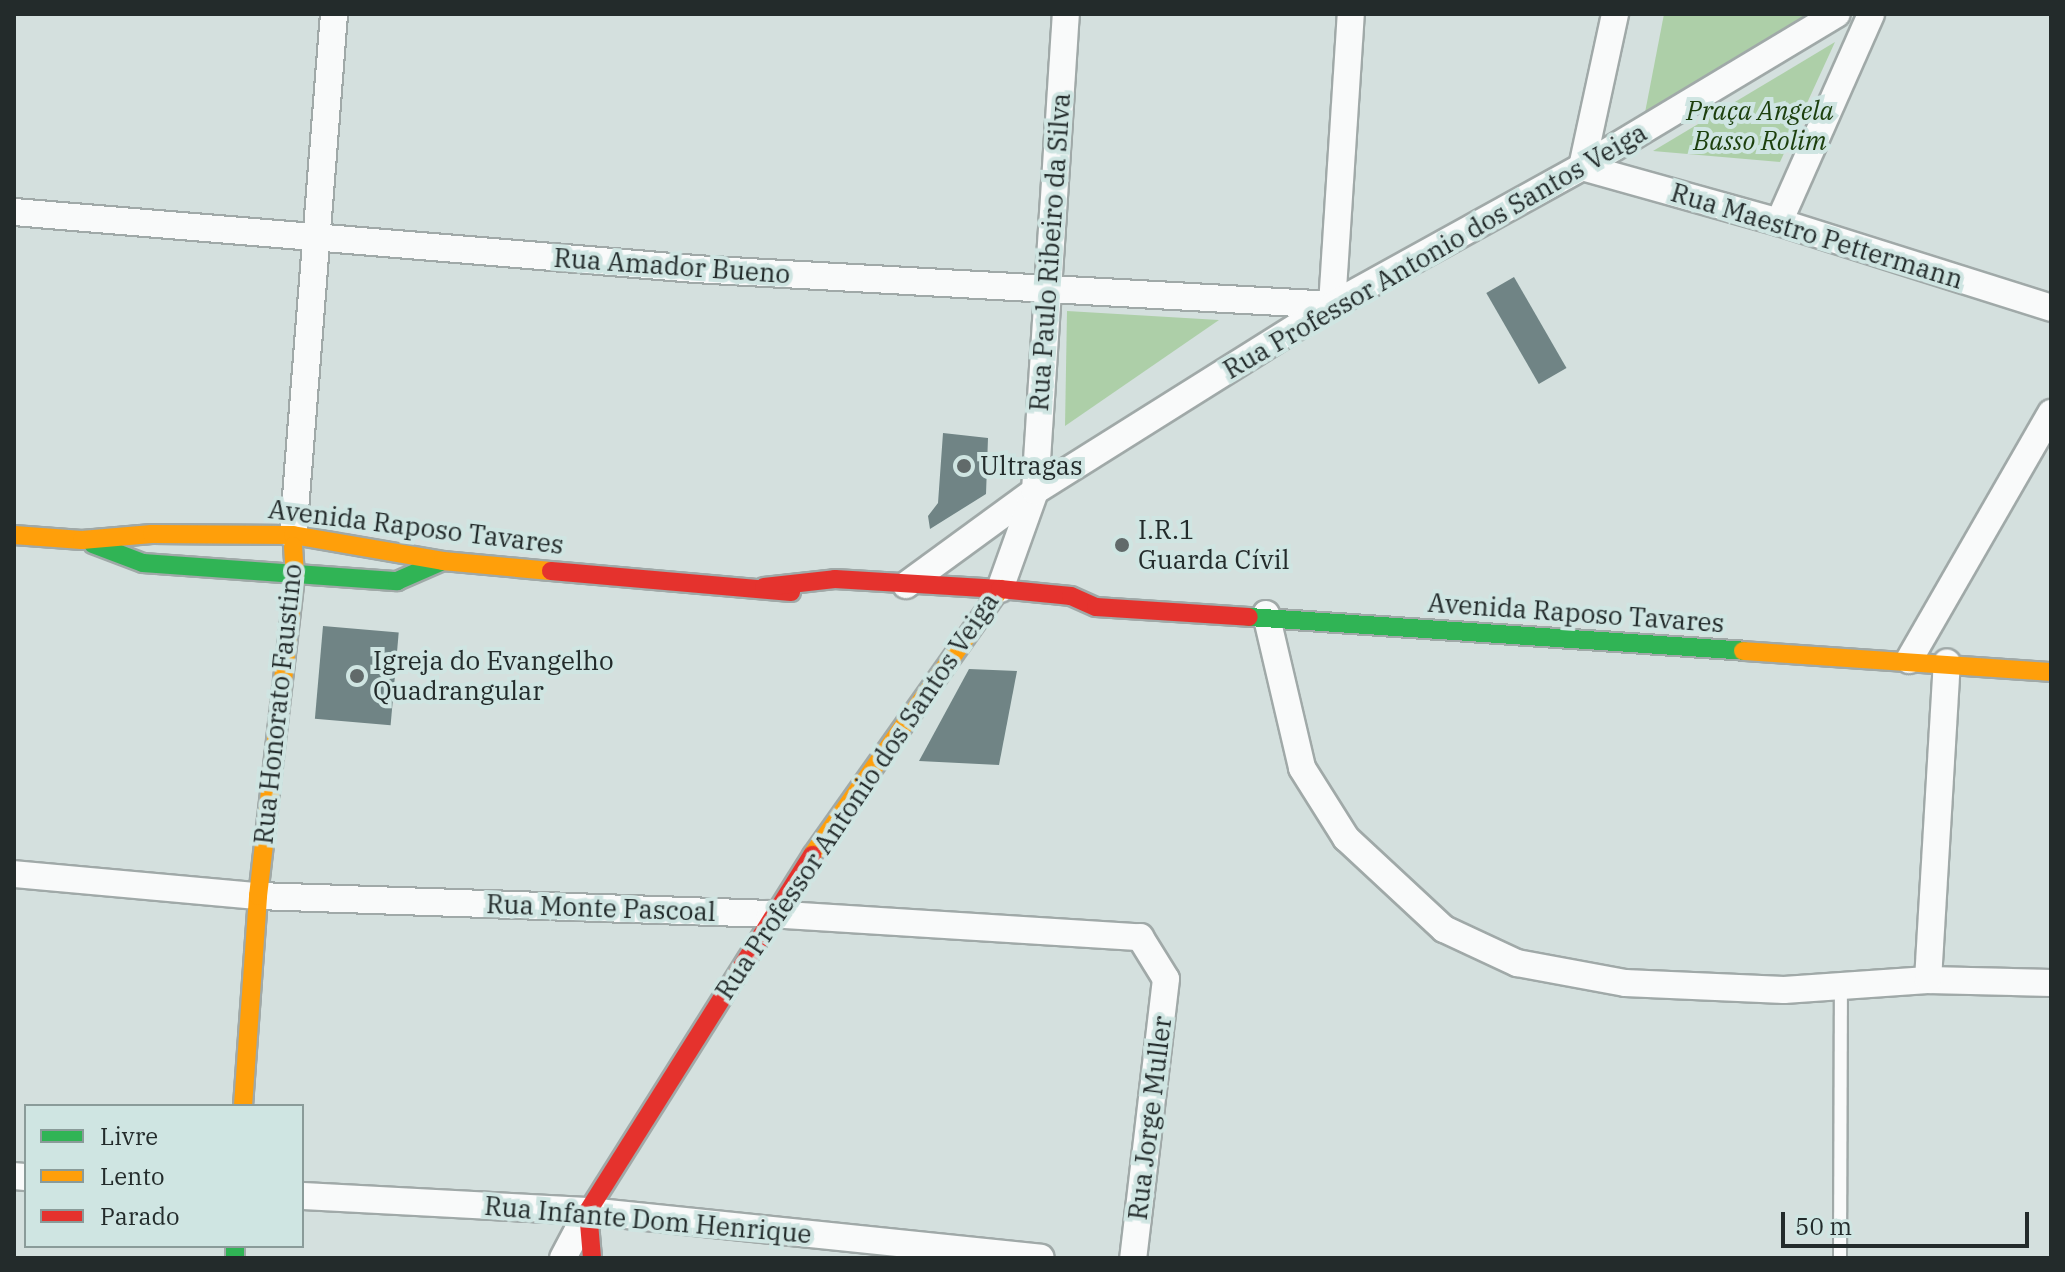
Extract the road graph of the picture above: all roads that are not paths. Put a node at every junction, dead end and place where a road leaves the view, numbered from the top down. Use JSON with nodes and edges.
{"nodes":[{"id":1,"x":334,"y":14,"type":"edge"},
{"id":2,"x":1066,"y":14,"type":"edge"},
{"id":3,"x":1351,"y":14,"type":"edge"},
{"id":4,"x":1615,"y":14,"type":"edge"},
{"id":5,"x":1837,"y":14,"type":"edge"},
{"id":6,"x":1871,"y":14,"type":"edge"},
{"id":7,"x":1582,"y":167,"type":"junction"},
{"id":8,"x":14,"y":212,"type":"edge"},
{"id":9,"x":1779,"y":222,"type":"junction"},
{"id":10,"x":315,"y":238,"type":"junction"},
{"id":11,"x":1048,"y":288,"type":"junction"},
{"id":12,"x":1332,"y":305,"type":"junction"},
{"id":13,"x":2051,"y":308,"type":"edge"},
{"id":14,"x":2051,"y":413,"type":"edge"},
{"id":15,"x":1035,"y":491,"type":"junction"},
{"id":16,"x":14,"y":535,"type":"edge"},
{"id":17,"x":293,"y":535,"type":"junction"},
{"id":18,"x":82,"y":540,"type":"junction"},
{"id":19,"x":443,"y":561,"type":"junction"},
{"id":20,"x":295,"y":575,"type":"junction"},
{"id":21,"x":905,"y":586,"type":"junction"},
{"id":22,"x":764,"y":587,"type":"junction"},
{"id":23,"x":992,"y":599,"type":"junction"},
{"id":24,"x":838,"y":601,"type":"dead end"},
{"id":25,"x":1096,"y":607,"type":"junction"},
{"id":26,"x":954,"y":608,"type":"dead end"},
{"id":27,"x":1266,"y":614,"type":"junction"},
{"id":28,"x":1909,"y":660,"type":"junction"},
{"id":29,"x":1947,"y":663,"type":"junction"},
{"id":30,"x":2051,"y":672,"type":"edge"},
{"id":31,"x":14,"y":874,"type":"edge"},
{"id":32,"x":258,"y":896,"type":"junction"},
{"id":33,"x":770,"y":914,"type":"junction"},
{"id":34,"x":1166,"y":979,"type":"joint"},
{"id":35,"x":1928,"y":980,"type":"junction"},
{"id":36,"x":2051,"y":983,"type":"edge"},
{"id":37,"x":1841,"y":985,"type":"junction"},
{"id":38,"x":243,"y":1104,"type":"edge"},
{"id":39,"x":304,"y":1196,"type":"edge"},
{"id":40,"x":588,"y":1211,"type":"junction"},
{"id":41,"x":563,"y":1258,"type":"edge"},
{"id":42,"x":592,"y":1258,"type":"edge"},
{"id":43,"x":1041,"y":1258,"type":"edge"},
{"id":44,"x":1133,"y":1258,"type":"edge"},
{"id":45,"x":1840,"y":1258,"type":"edge"}],
"edges":[{"from":1,"to":10,"type":"street","name":"Rua Honorato Faustino"},
{"from":2,"to":11,"type":"street","name":"Rua Paulo Ribeiro da Silva"},
{"from":3,"to":12,"type":"street"},
{"from":4,"to":7,"type":"street"},
{"from":5,"to":7,"type":"street","name":"Rua Professor Antonio dos Santos Veiga"},
{"from":6,"to":9,"type":"street"},
{"from":7,"to":9,"type":"street","name":"Rua Maestro Pettermann"},
{"from":7,"to":12,"type":"street","name":"Rua Professor Antonio dos Santos Veiga"},
{"from":8,"to":10,"type":"street","name":"Rua Amador Bueno"},
{"from":9,"to":13,"type":"street","name":"Rua Maestro Pettermann"},
{"from":10,"to":11,"type":"street","name":"Rua Amador Bueno"},
{"from":10,"to":17,"type":"street","name":"Rua Honorato Faustino"},
{"from":11,"to":12,"type":"street","name":"Rua Amador Bueno"},
{"from":11,"to":15,"type":"street","name":"Rua Paulo Ribeiro da Silva"},
{"from":12,"to":15,"type":"street","name":"Rua Professor Antonio dos Santos Veiga"},
{"from":14,"to":28,"type":"street"},
{"from":15,"to":21,"type":"street","name":"Rua Professor Antonio dos Santos Veiga"},
{"from":15,"to":23,"type":"street","name":"Rua Professor Antonio dos Santos Veiga"},
{"from":16,"to":18,"type":"main road","name":"Avenida Raposo Tavares"},
{"from":17,"to":18,"type":"main road","name":"Avenida Raposo Tavares"},
{"from":17,"to":19,"type":"main road","name":"Avenida Raposo Tavares"},
{"from":17,"to":20,"type":"main road","name":"Rua Honorato Faustino"},
{"from":18,"to":20,"type":"main road"},
{"from":19,"to":20,"type":"main road"},
{"from":19,"to":22,"type":"main road","name":"Avenida Raposo Tavares"},
{"from":20,"to":32,"type":"main road","name":"Rua Honorato Faustino"},
{"from":21,"to":22,"type":"main road","name":"Avenida Raposo Tavares"},
{"from":21,"to":23,"type":"main road","name":"Avenida Raposo Tavares"},
{"from":22,"to":24,"type":"main road","name":"Avenida Raposo Tavares"},
{"from":23,"to":25,"type":"main road","name":"Avenida Raposo Tavares"},
{"from":23,"to":25,"type":"main road","name":"Avenida Raposo Tavares"},
{"from":23,"to":26,"type":"main road","name":"Avenida Raposo Tavares"},
{"from":23,"to":33,"type":"main road","name":"Rua Professor Antonio dos Santos Veiga"},
{"from":25,"to":27,"type":"main road","name":"Avenida Raposo Tavares"},
{"from":27,"to":28,"type":"main road","name":"Avenida Raposo Tavares"},
{"from":27,"to":37,"type":"street"},
{"from":28,"to":29,"type":"main road","name":"Avenida Raposo Tavares"},
{"from":29,"to":30,"type":"main road","name":"Avenida Raposo Tavares"},
{"from":29,"to":35,"type":"street"},
{"from":31,"to":32,"type":"street","name":"Rua Monte Pascoal"},
{"from":32,"to":33,"type":"street","name":"Rua Monte Pascoal"},
{"from":32,"to":38,"type":"main road","name":"Rua Honorato Faustino"},
{"from":33,"to":34,"type":"street","name":"Rua Monte Pascoal"},
{"from":33,"to":40,"type":"main road","name":"Rua Professor Antonio dos Santos Veiga"},
{"from":34,"to":44,"type":"street","name":"Rua Jorge Muller"},
{"from":35,"to":36,"type":"street"},
{"from":35,"to":37,"type":"street"},
{"from":37,"to":45,"type":"lane"},
{"from":39,"to":40,"type":"street","name":"Rua Infante Dom Henrique"},
{"from":40,"to":41,"type":"street","name":"Rua Professor Antonio dos Santos Veiga"},
{"from":40,"to":42,"type":"main road"},
{"from":40,"to":43,"type":"street","name":"Rua Infante Dom Henrique"}]}
